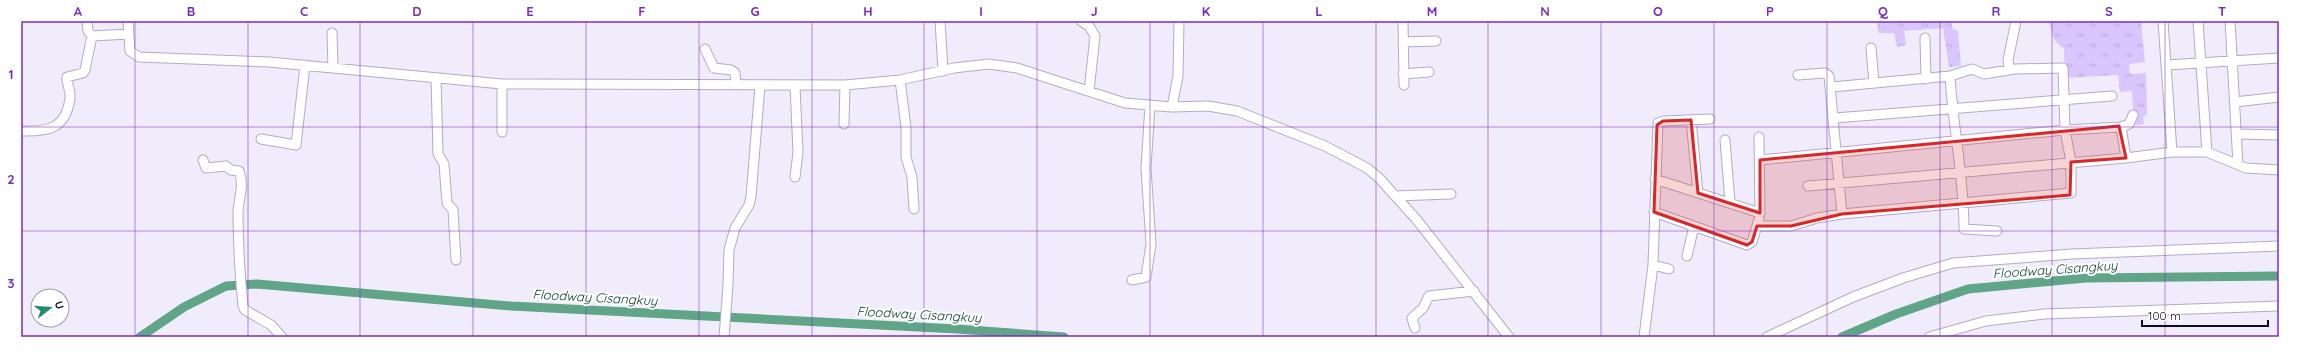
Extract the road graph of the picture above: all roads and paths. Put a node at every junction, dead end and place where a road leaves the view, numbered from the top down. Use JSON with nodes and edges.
{"nodes":[{"id":1,"x":87,"y":21,"type":"edge"},
{"id":2,"x":128,"y":21,"type":"edge"},
{"id":3,"x":940,"y":21,"type":"edge"},
{"id":4,"x":1179,"y":21,"type":"edge"},
{"id":5,"x":1403,"y":21,"type":"edge"},
{"id":6,"x":2016,"y":21,"type":"edge"},
{"id":7,"x":2163,"y":21,"type":"edge"},
{"id":8,"x":2198,"y":21,"type":"edge"},
{"id":9,"x":2230,"y":21,"type":"edge"},
{"id":10,"x":1086,"y":23,"type":"edge"},
{"id":11,"x":332,"y":33,"type":"dead end"},
{"id":12,"x":129,"y":34,"type":"junction"},
{"id":13,"x":92,"y":36,"type":"junction"},
{"id":14,"x":1925,"y":38,"type":"dead end"},
{"id":15,"x":1436,"y":41,"type":"dead end"},
{"id":16,"x":1403,"y":42,"type":"junction"},
{"id":17,"x":1871,"y":48,"type":"dead end"},
{"id":18,"x":705,"y":50,"type":"dead end"},
{"id":19,"x":2279,"y":58,"type":"edge"},
{"id":20,"x":2233,"y":60,"type":"junction"},
{"id":21,"x":2201,"y":62,"type":"junction"},
{"id":22,"x":305,"y":65,"type":"junction"},
{"id":23,"x":2167,"y":65,"type":"junction"},
{"id":24,"x":333,"y":68,"type":"junction"},
{"id":25,"x":2009,"y":70,"type":"junction"},
{"id":26,"x":944,"y":71,"type":"junction"},
{"id":27,"x":1429,"y":72,"type":"dead end"},
{"id":28,"x":1403,"y":74,"type":"junction"},
{"id":29,"x":1798,"y":75,"type":"dead end"},
{"id":30,"x":1950,"y":76,"type":"junction"},
{"id":31,"x":436,"y":78,"type":"junction"},
{"id":32,"x":1926,"y":79,"type":"junction"},
{"id":33,"x":900,"y":80,"type":"junction"},
{"id":34,"x":502,"y":84,"type":"junction"},
{"id":35,"x":736,"y":84,"type":"junction"},
{"id":36,"x":1874,"y":84,"type":"junction"},
{"id":37,"x":760,"y":85,"type":"junction"},
{"id":38,"x":845,"y":85,"type":"junction"},
{"id":39,"x":1404,"y":85,"type":"dead end"},
{"id":40,"x":795,"y":86,"type":"junction"},
{"id":41,"x":1832,"y":88,"type":"junction"},
{"id":42,"x":1089,"y":91,"type":"junction"},
{"id":43,"x":2112,"y":96,"type":"dead end"},
{"id":44,"x":2279,"y":97,"type":"edge"},
{"id":45,"x":2064,"y":99,"type":"junction"},
{"id":46,"x":2235,"y":102,"type":"junction"},
{"id":47,"x":1150,"y":105,"type":"junction"},
{"id":48,"x":1172,"y":107,"type":"junction"},
{"id":49,"x":1952,"y":108,"type":"junction"},
{"id":50,"x":2133,"y":115,"type":"dead end"},
{"id":51,"x":1835,"y":118,"type":"junction"},
{"id":52,"x":1710,"y":119,"type":"dead end"},
{"id":53,"x":1691,"y":120,"type":"junction"},
{"id":54,"x":844,"y":124,"type":"dead end"},
{"id":55,"x":2121,"y":127,"type":"junction"},
{"id":56,"x":2065,"y":130,"type":"junction"},
{"id":57,"x":21,"y":131,"type":"edge"},
{"id":58,"x":502,"y":132,"type":"dead end"},
{"id":59,"x":2237,"y":134,"type":"junction"},
{"id":60,"x":2279,"y":135,"type":"edge"},
{"id":61,"x":1759,"y":136,"type":"dead end"},
{"id":62,"x":261,"y":139,"type":"dead end"},
{"id":63,"x":1725,"y":140,"type":"dead end"},
{"id":64,"x":1958,"y":141,"type":"junction"},
{"id":65,"x":1837,"y":152,"type":"junction"},
{"id":66,"x":2172,"y":152,"type":"junction"},
{"id":67,"x":2207,"y":152,"type":"junction"},
{"id":68,"x":2126,"y":158,"type":"junction"},
{"id":69,"x":203,"y":160,"type":"dead end"},
{"id":70,"x":1760,"y":160,"type":"junction"},
{"id":71,"x":2071,"y":162,"type":"junction"},
{"id":72,"x":2238,"y":165,"type":"junction"},
{"id":73,"x":2279,"y":170,"type":"edge"},
{"id":74,"x":1962,"y":172,"type":"junction"},
{"id":75,"x":795,"y":177,"type":"dead end"},
{"id":76,"x":1655,"y":179,"type":"junction"},
{"id":77,"x":1839,"y":183,"type":"junction"},
{"id":78,"x":1808,"y":186,"type":"dead end"},
{"id":79,"x":1698,"y":193,"type":"junction"},
{"id":80,"x":1451,"y":194,"type":"dead end"},
{"id":81,"x":1395,"y":196,"type":"junction"},
{"id":82,"x":1730,"y":202,"type":"junction"},
{"id":83,"x":1964,"y":202,"type":"junction"},
{"id":84,"x":914,"y":209,"type":"dead end"},
{"id":85,"x":1654,"y":212,"type":"junction"},
{"id":86,"x":1760,"y":212,"type":"junction"},
{"id":87,"x":1842,"y":214,"type":"junction"},
{"id":88,"x":1694,"y":226,"type":"junction"},
{"id":89,"x":1758,"y":226,"type":"junction"},
{"id":90,"x":1997,"y":231,"type":"dead end"},
{"id":91,"x":2279,"y":246,"type":"edge"},
{"id":92,"x":1687,"y":256,"type":"dead end"},
{"id":93,"x":456,"y":260,"type":"dead end"},
{"id":94,"x":1653,"y":265,"type":"junction"},
{"id":95,"x":1669,"y":269,"type":"dead end"},
{"id":96,"x":1132,"y":280,"type":"dead end"},
{"id":97,"x":1474,"y":291,"type":"junction"},
{"id":98,"x":2279,"y":306,"type":"edge"},
{"id":99,"x":1415,"y":328,"type":"dead end"},
{"id":100,"x":282,"y":337,"type":"edge"},
{"id":101,"x":724,"y":337,"type":"edge"},
{"id":102,"x":1509,"y":337,"type":"edge"},
{"id":103,"x":1644,"y":337,"type":"edge"},
{"id":104,"x":1767,"y":337,"type":"edge"},
{"id":105,"x":1929,"y":337,"type":"edge"}],
"edges":[{"from":1,"to":13,"type":"street"},
{"from":2,"to":12,"type":"street"},
{"from":3,"to":26,"type":"street"},
{"from":4,"to":48,"type":"street"},
{"from":5,"to":16,"type":"street"},
{"from":6,"to":25,"type":"street"},
{"from":7,"to":23,"type":"street"},
{"from":8,"to":21,"type":"street"},
{"from":9,"to":20,"type":"street"},
{"from":10,"to":42,"type":"street"},
{"from":11,"to":24,"type":"street"},
{"from":12,"to":13,"type":"street"},
{"from":12,"to":22,"type":"street"},
{"from":13,"to":57,"type":"street"},
{"from":14,"to":32,"type":"street"},
{"from":15,"to":16,"type":"street"},
{"from":16,"to":28,"type":"street"},
{"from":17,"to":36,"type":"street"},
{"from":18,"to":35,"type":"street"},
{"from":19,"to":20,"type":"street"},
{"from":20,"to":21,"type":"street"},
{"from":20,"to":46,"type":"street"},
{"from":21,"to":23,"type":"street"},
{"from":21,"to":67,"type":"street"},
{"from":22,"to":24,"type":"street"},
{"from":22,"to":62,"type":"street"},
{"from":23,"to":66,"type":"street"},
{"from":24,"to":31,"type":"street"},
{"from":25,"to":30,"type":"street"},
{"from":25,"to":45,"type":"street"},
{"from":26,"to":33,"type":"street"},
{"from":26,"to":42,"type":"street"},
{"from":27,"to":28,"type":"street"},
{"from":28,"to":39,"type":"street"},
{"from":29,"to":41,"type":"street"},
{"from":30,"to":32,"type":"street"},
{"from":30,"to":49,"type":"street"},
{"from":31,"to":34,"type":"street"},
{"from":31,"to":93,"type":"street"},
{"from":32,"to":36,"type":"street"},
{"from":33,"to":38,"type":"street"},
{"from":33,"to":84,"type":"street"},
{"from":34,"to":35,"type":"street"},
{"from":34,"to":58,"type":"street"},
{"from":35,"to":37,"type":"street"},
{"from":36,"to":41,"type":"street"},
{"from":37,"to":40,"type":"street"},
{"from":37,"to":101,"type":"street"},
{"from":38,"to":40,"type":"street"},
{"from":38,"to":54,"type":"street"},
{"from":40,"to":75,"type":"street"},
{"from":41,"to":51,"type":"street"},
{"from":42,"to":47,"type":"street"},
{"from":43,"to":45,"type":"street"},
{"from":44,"to":46,"type":"street"},
{"from":45,"to":49,"type":"street"},
{"from":45,"to":56,"type":"street"},
{"from":46,"to":59,"type":"street"},
{"from":47,"to":48,"type":"street"},
{"from":47,"to":96,"type":"street"},
{"from":48,"to":81,"type":"street"},
{"from":49,"to":51,"type":"street"},
{"from":49,"to":64,"type":"street"},
{"from":50,"to":55,"type":"street"},
{"from":51,"to":65,"type":"street"},
{"from":52,"to":53,"type":"street"},
{"from":53,"to":76,"type":"street"},
{"from":53,"to":79,"type":"street"},
{"from":55,"to":56,"type":"street"},
{"from":55,"to":68,"type":"street"},
{"from":56,"to":64,"type":"street"},
{"from":56,"to":71,"type":"street"},
{"from":59,"to":60,"type":"street"},
{"from":59,"to":72,"type":"street"},
{"from":61,"to":70,"type":"street"},
{"from":63,"to":82,"type":"street"},
{"from":64,"to":65,"type":"street"},
{"from":64,"to":74,"type":"street"},
{"from":65,"to":70,"type":"street"},
{"from":65,"to":77,"type":"street"},
{"from":66,"to":67,"type":"street"},
{"from":66,"to":68,"type":"street"},
{"from":67,"to":72,"type":"street"},
{"from":68,"to":71,"type":"street"},
{"from":69,"to":100,"type":"street"},
{"from":70,"to":86,"type":"street"},
{"from":71,"to":74,"type":"street"},
{"from":71,"to":83,"type":"street"},
{"from":72,"to":73,"type":"street"},
{"from":74,"to":77,"type":"street"},
{"from":74,"to":83,"type":"street"},
{"from":76,"to":79,"type":"street"},
{"from":76,"to":85,"type":"street"},
{"from":77,"to":78,"type":"street"},
{"from":77,"to":87,"type":"street"},
{"from":79,"to":82,"type":"street"},
{"from":80,"to":81,"type":"street"},
{"from":81,"to":97,"type":"street"},
{"from":82,"to":86,"type":"street"},
{"from":83,"to":87,"type":"street"},
{"from":83,"to":90,"type":"street"},
{"from":85,"to":88,"type":"street"},
{"from":85,"to":94,"type":"street"},
{"from":86,"to":89,"type":"street"},
{"from":87,"to":89,"type":"street"},
{"from":88,"to":89,"type":"street"},
{"from":88,"to":92,"type":"street"},
{"from":91,"to":104,"type":"street"},
{"from":94,"to":95,"type":"street"},
{"from":94,"to":103,"type":"street"},
{"from":97,"to":99,"type":"street"},
{"from":97,"to":102,"type":"street"},
{"from":98,"to":105,"type":"street"}]}
